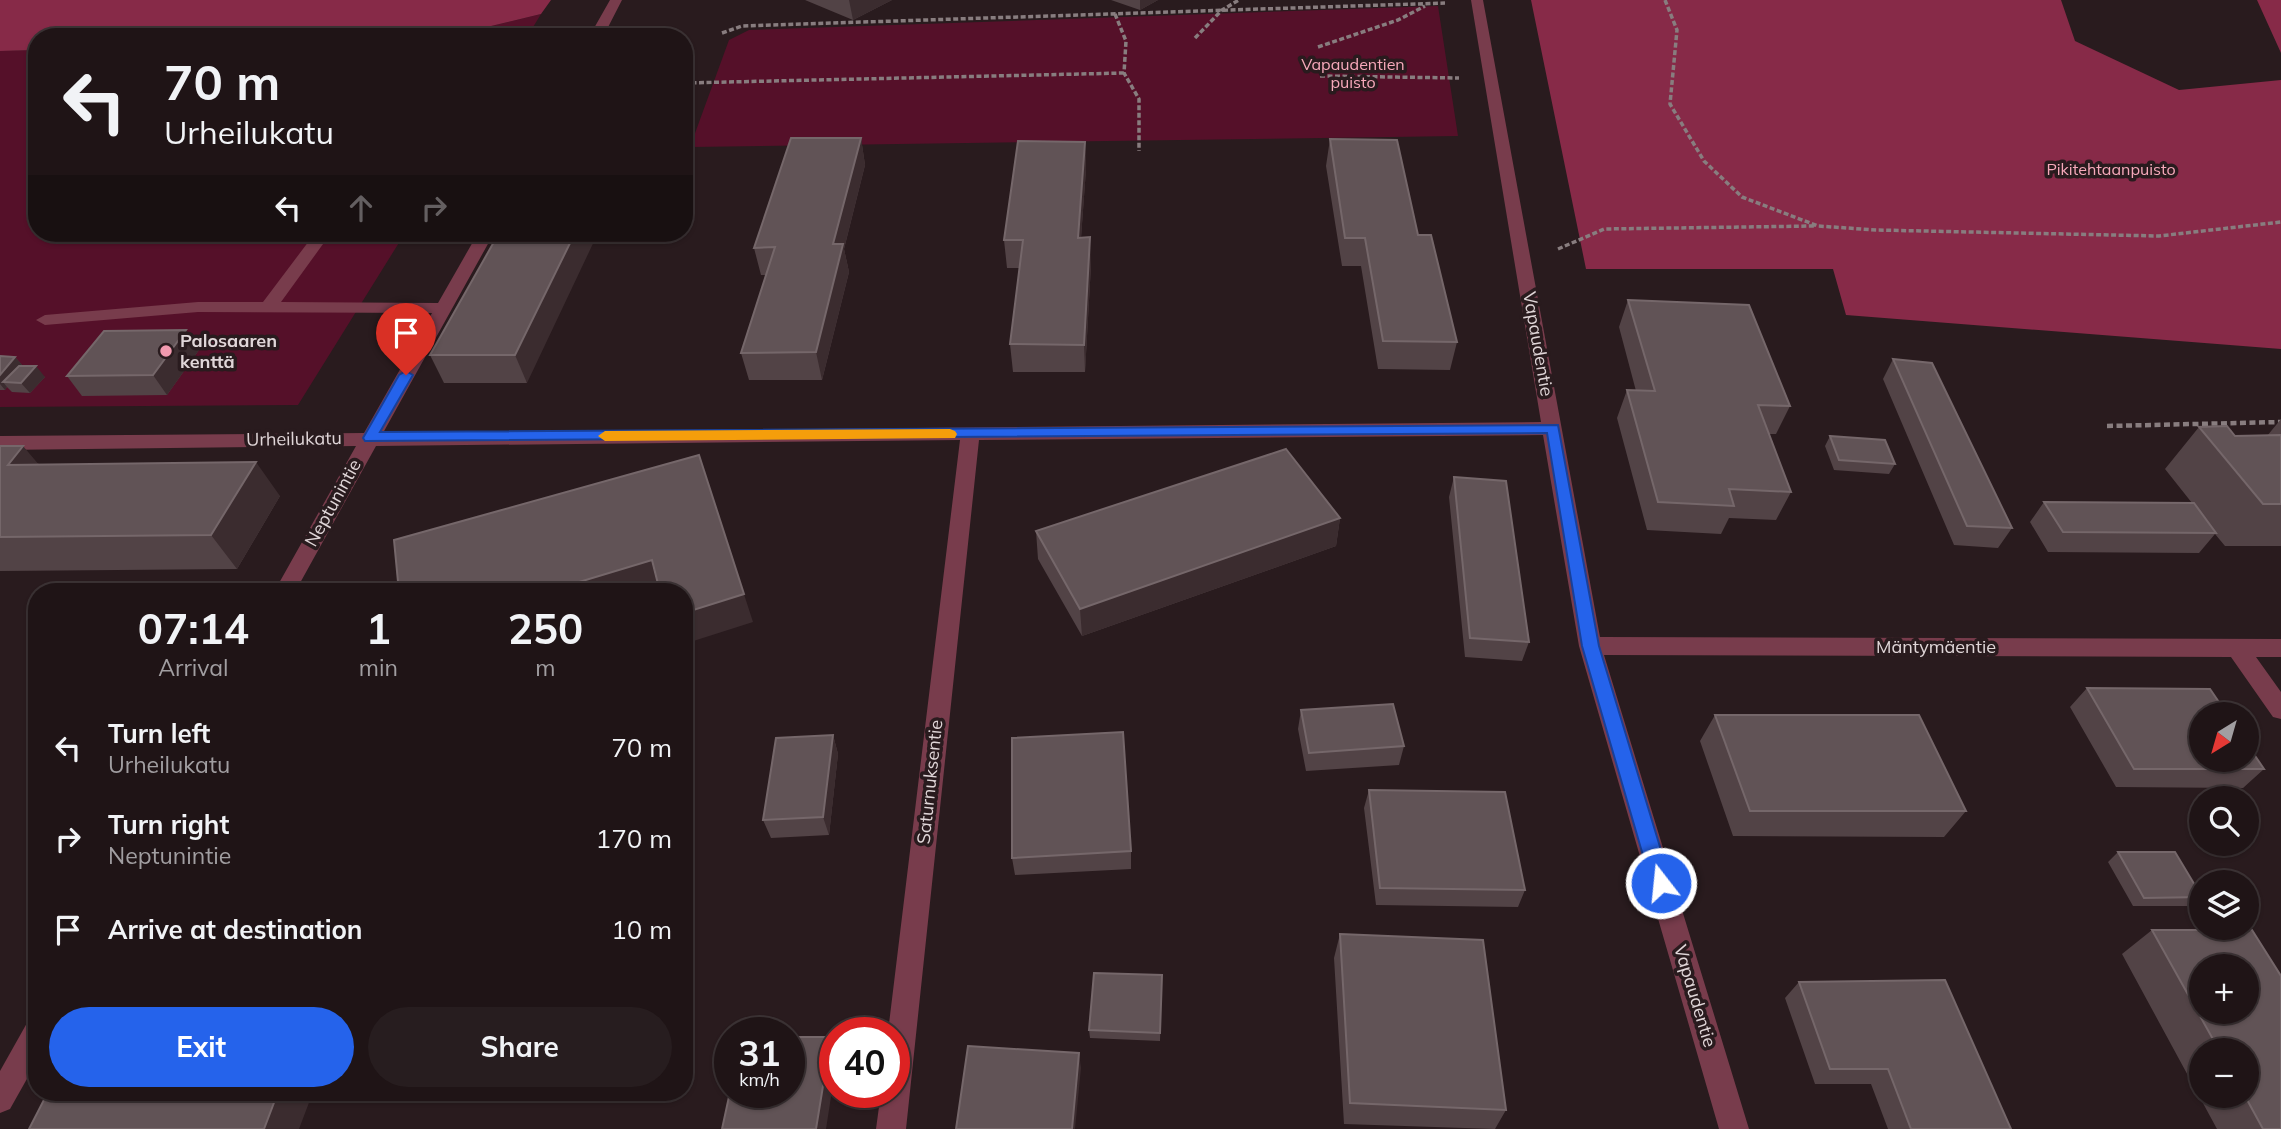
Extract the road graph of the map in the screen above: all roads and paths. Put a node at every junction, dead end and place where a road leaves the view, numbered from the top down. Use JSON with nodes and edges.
{"nodes":[{"id":1,"x":616,"y":0,"type":"edge"},
{"id":2,"x":1239,"y":0,"type":"edge"},
{"id":3,"x":1395,"y":0,"type":"edge"},
{"id":4,"x":1477,"y":0,"type":"edge"},
{"id":5,"x":1665,"y":0,"type":"edge"},
{"id":6,"x":1452,"y":3,"type":"dead end"},
{"id":7,"x":1429,"y":4,"type":"junction"},
{"id":8,"x":1409,"y":5,"type":"junction"},
{"id":9,"x":1222,"y":10,"type":"junction"},
{"id":10,"x":1115,"y":14,"type":"junction"},
{"id":11,"x":601,"y":28,"type":"edge"},
{"id":12,"x":722,"y":33,"type":"dead end"},
{"id":13,"x":1195,"y":38,"type":"dead end"},
{"id":14,"x":1318,"y":47,"type":"dead end"},
{"id":15,"x":1124,"y":73,"type":"junction"},
{"id":16,"x":1320,"y":76,"type":"dead end"},
{"id":17,"x":1491,"y":79,"type":"junction"},
{"id":18,"x":693,"y":83,"type":"edge"},
{"id":19,"x":1139,"y":151,"type":"dead end"},
{"id":20,"x":2281,"y":222,"type":"edge"},
{"id":21,"x":1818,"y":226,"type":"junction"},
{"id":22,"x":316,"y":242,"type":"edge"},
{"id":23,"x":481,"y":242,"type":"edge"},
{"id":24,"x":1558,"y":249,"type":"dead end"},
{"id":25,"x":268,"y":307,"type":"junction"},
{"id":26,"x":444,"y":308,"type":"junction"},
{"id":27,"x":45,"y":320,"type":"dead end"},
{"id":28,"x":2281,"y":422,"type":"edge"},
{"id":29,"x":2107,"y":426,"type":"dead end"},
{"id":30,"x":1553,"y":428,"type":"junction"},
{"id":31,"x":970,"y":434,"type":"junction"},
{"id":32,"x":370,"y":438,"type":"junction"},
{"id":33,"x":0,"y":443,"type":"edge"},
{"id":34,"x":289,"y":583,"type":"edge"},
{"id":35,"x":1590,"y":646,"type":"junction"},
{"id":36,"x":2237,"y":648,"type":"junction"},
{"id":37,"x":2281,"y":648,"type":"edge"},
{"id":38,"x":2281,"y":710,"type":"edge"},
{"id":39,"x":28,"y":1049,"type":"edge"},
{"id":40,"x":0,"y":1099,"type":"edge"},
{"id":41,"x":891,"y":1129,"type":"edge"},
{"id":42,"x":1734,"y":1129,"type":"edge"}],
"edges":[{"from":1,"to":11,"type":"street"},
{"from":2,"to":9,"type":"path"},
{"from":3,"to":8,"type":"path"},
{"from":4,"to":17,"type":"street","name":"Vapaudentie"},
{"from":5,"to":21,"type":"path"},
{"from":6,"to":7,"type":"path"},
{"from":7,"to":8,"type":"path"},
{"from":7,"to":14,"type":"path"},
{"from":8,"to":9,"type":"path"},
{"from":9,"to":10,"type":"path"},
{"from":9,"to":13,"type":"path"},
{"from":10,"to":12,"type":"path"},
{"from":10,"to":15,"type":"path"},
{"from":15,"to":18,"type":"path"},
{"from":15,"to":19,"type":"path"},
{"from":16,"to":17,"type":"path"},
{"from":17,"to":30,"type":"street","name":"Vapaudentie"},
{"from":20,"to":21,"type":"path"},
{"from":21,"to":24,"type":"path"},
{"from":22,"to":25,"type":"street"},
{"from":23,"to":26,"type":"street","name":"Neptunintie"},
{"from":25,"to":26,"type":"street"},
{"from":25,"to":27,"type":"street"},
{"from":26,"to":32,"type":"street","name":"Neptunintie"},
{"from":28,"to":29,"type":"path"},
{"from":30,"to":31,"type":"street","name":"Urheilukatu"},
{"from":30,"to":35,"type":"street","name":"Vapaudentie"},
{"from":31,"to":32,"type":"street","name":"Urheilukatu"},
{"from":31,"to":41,"type":"street","name":"Saturnuksentie"},
{"from":32,"to":33,"type":"street","name":"Urheilukatu"},
{"from":32,"to":34,"type":"street","name":"Neptunintie"},
{"from":35,"to":36,"type":"street","name":"Mäntymäentie"},
{"from":35,"to":42,"type":"street","name":"Vapaudentie"},
{"from":36,"to":37,"type":"street","name":"Mäntymäentie"},
{"from":36,"to":38,"type":"street"},
{"from":39,"to":40,"type":"street"}]}
